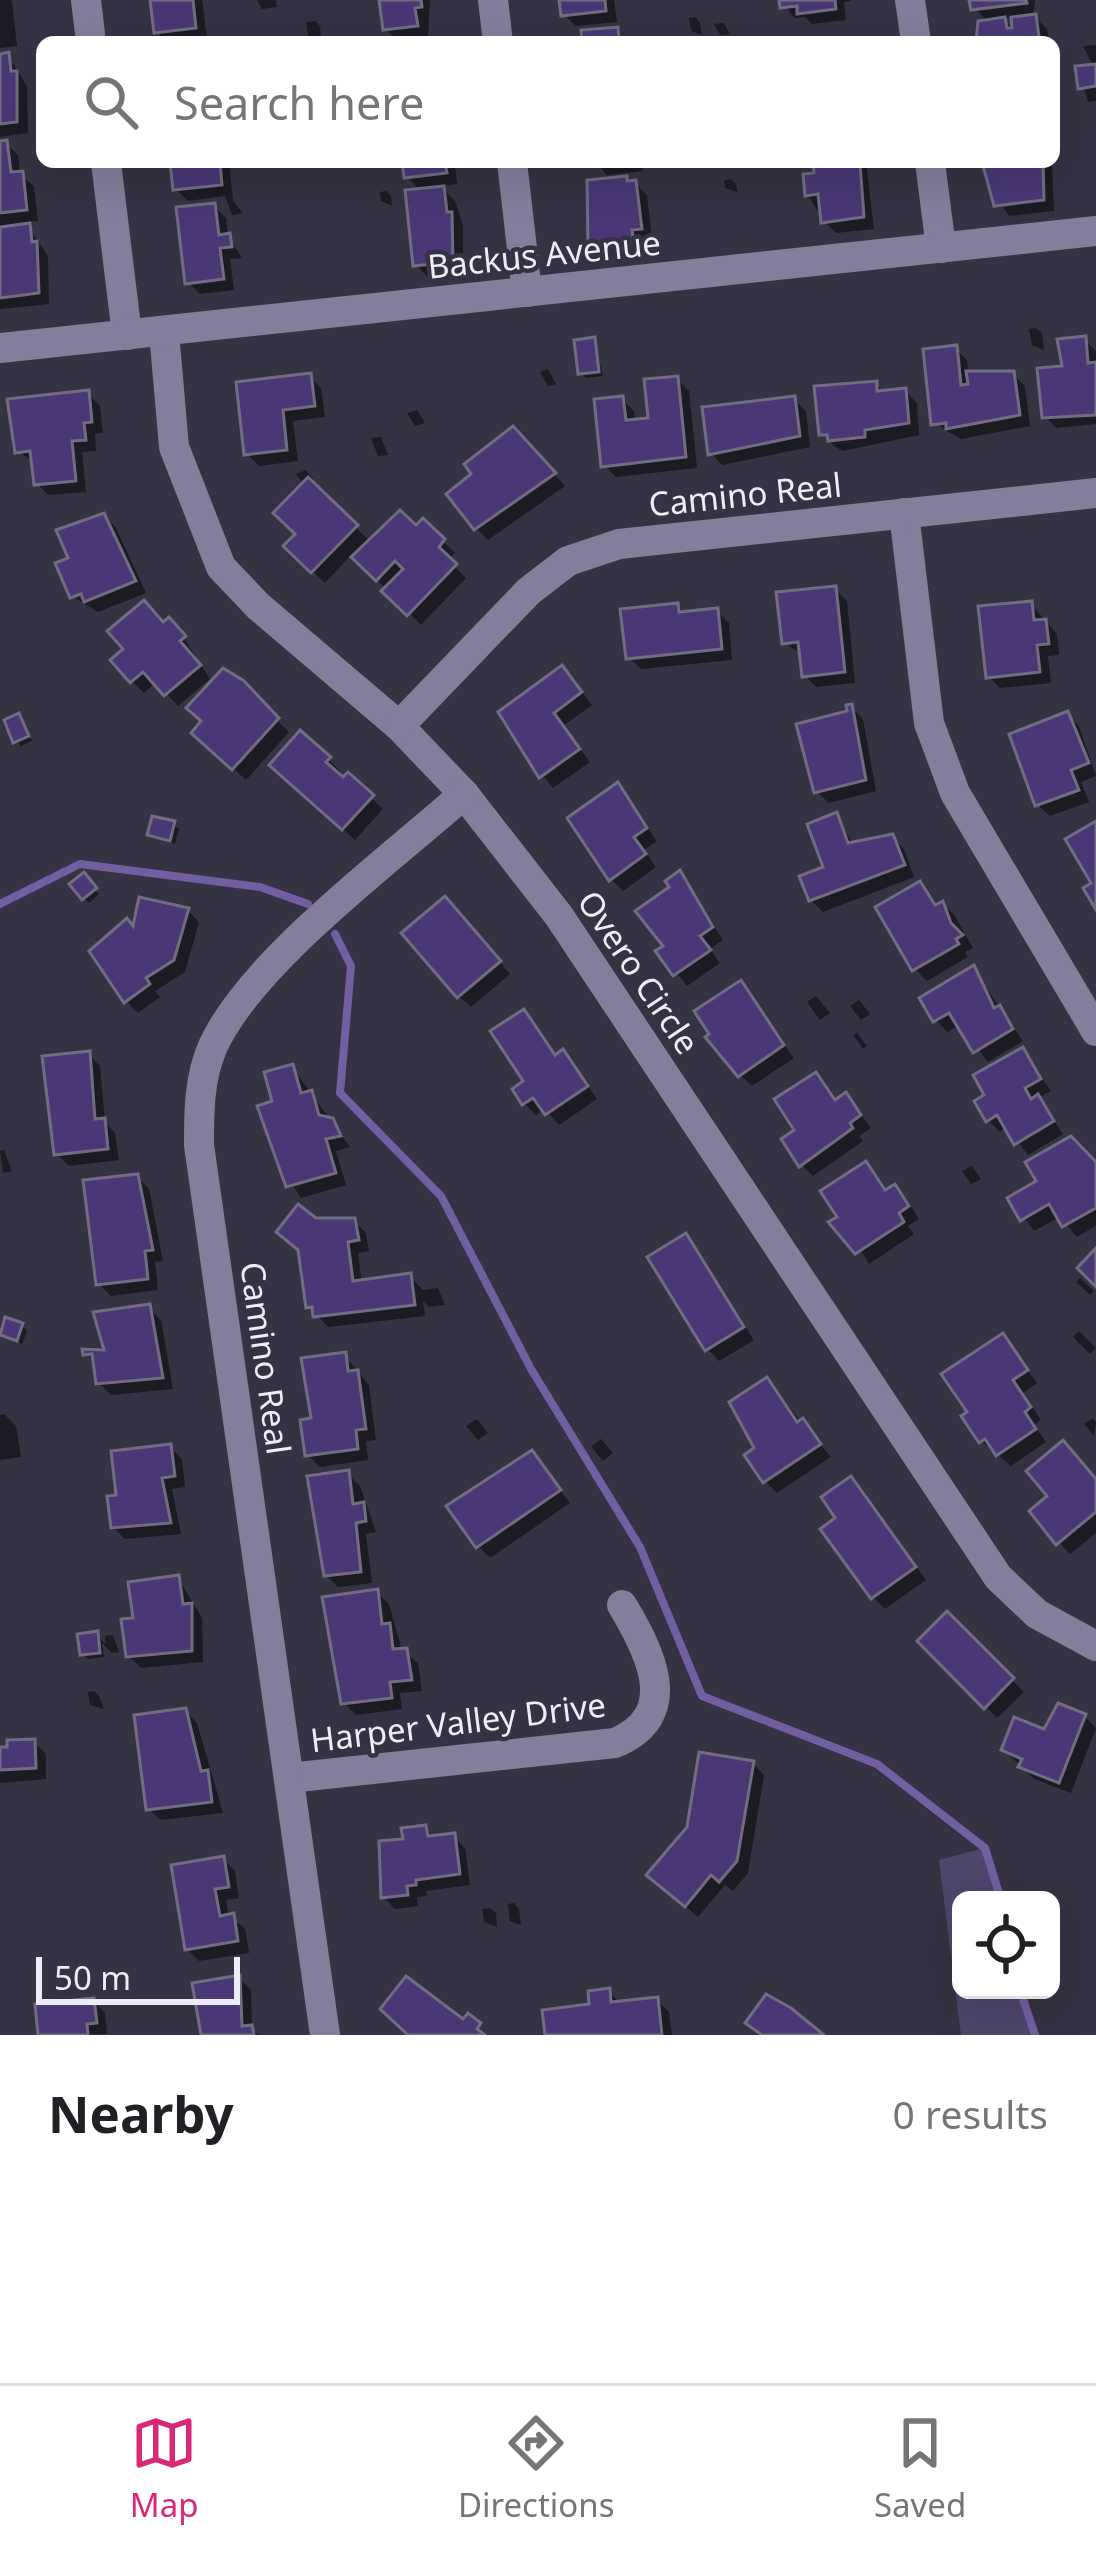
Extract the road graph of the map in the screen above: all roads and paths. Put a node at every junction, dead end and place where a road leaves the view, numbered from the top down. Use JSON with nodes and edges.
{"nodes":[{"id":1,"x":86,"y":0,"type":"edge"},
{"id":2,"x":493,"y":0,"type":"edge"},
{"id":3,"x":910,"y":0,"type":"edge"},
{"id":4,"x":90,"y":36,"type":"edge"},
{"id":5,"x":497,"y":36,"type":"edge"},
{"id":6,"x":915,"y":36,"type":"edge"},
{"id":7,"x":107,"y":168,"type":"edge"},
{"id":8,"x":513,"y":168,"type":"edge"},
{"id":9,"x":931,"y":168,"type":"edge"},
{"id":10,"x":1096,"y":231,"type":"edge"},
{"id":11,"x":941,"y":248,"type":"junction"},
{"id":12,"x":527,"y":292,"type":"junction"},
{"id":13,"x":164,"y":332,"type":"junction"},
{"id":14,"x":128,"y":335,"type":"junction"},
{"id":15,"x":0,"y":348,"type":"edge"},
{"id":16,"x":1096,"y":493,"type":"edge"},
{"id":17,"x":904,"y":513,"type":"junction"},
{"id":18,"x":399,"y":726,"type":"junction"},
{"id":19,"x":464,"y":794,"type":"junction"},
{"id":20,"x":1096,"y":1031,"type":"edge"},
{"id":21,"x":622,"y":1605,"type":"dead end"},
{"id":22,"x":1096,"y":1646,"type":"edge"},
{"id":23,"x":289,"y":1778,"type":"junction"},
{"id":24,"x":326,"y":2035,"type":"edge"}],
"edges":[{"from":1,"to":4,"type":"street"},
{"from":2,"to":5,"type":"street"},
{"from":3,"to":6,"type":"street"},
{"from":7,"to":14,"type":"street"},
{"from":8,"to":12,"type":"street"},
{"from":9,"to":11,"type":"street"},
{"from":10,"to":11,"type":"street","name":"Backus Avenue"},
{"from":11,"to":12,"type":"street","name":"Backus Avenue"},
{"from":12,"to":13,"type":"street","name":"Backus Avenue"},
{"from":13,"to":14,"type":"street","name":"Backus Avenue"},
{"from":13,"to":18,"type":"street","name":"Overo Circle"},
{"from":14,"to":15,"type":"street","name":"Backus Avenue"},
{"from":16,"to":17,"type":"street","name":"Camino Real"},
{"from":17,"to":18,"type":"street","name":"Camino Real"},
{"from":17,"to":20,"type":"street"},
{"from":18,"to":19,"type":"street","name":"Overo Circle"},
{"from":19,"to":22,"type":"street","name":"Overo Circle"},
{"from":19,"to":23,"type":"street","name":"Camino Real"},
{"from":21,"to":23,"type":"street","name":"Harper Valley Drive"},
{"from":23,"to":24,"type":"street","name":"Camino Real"}]}
